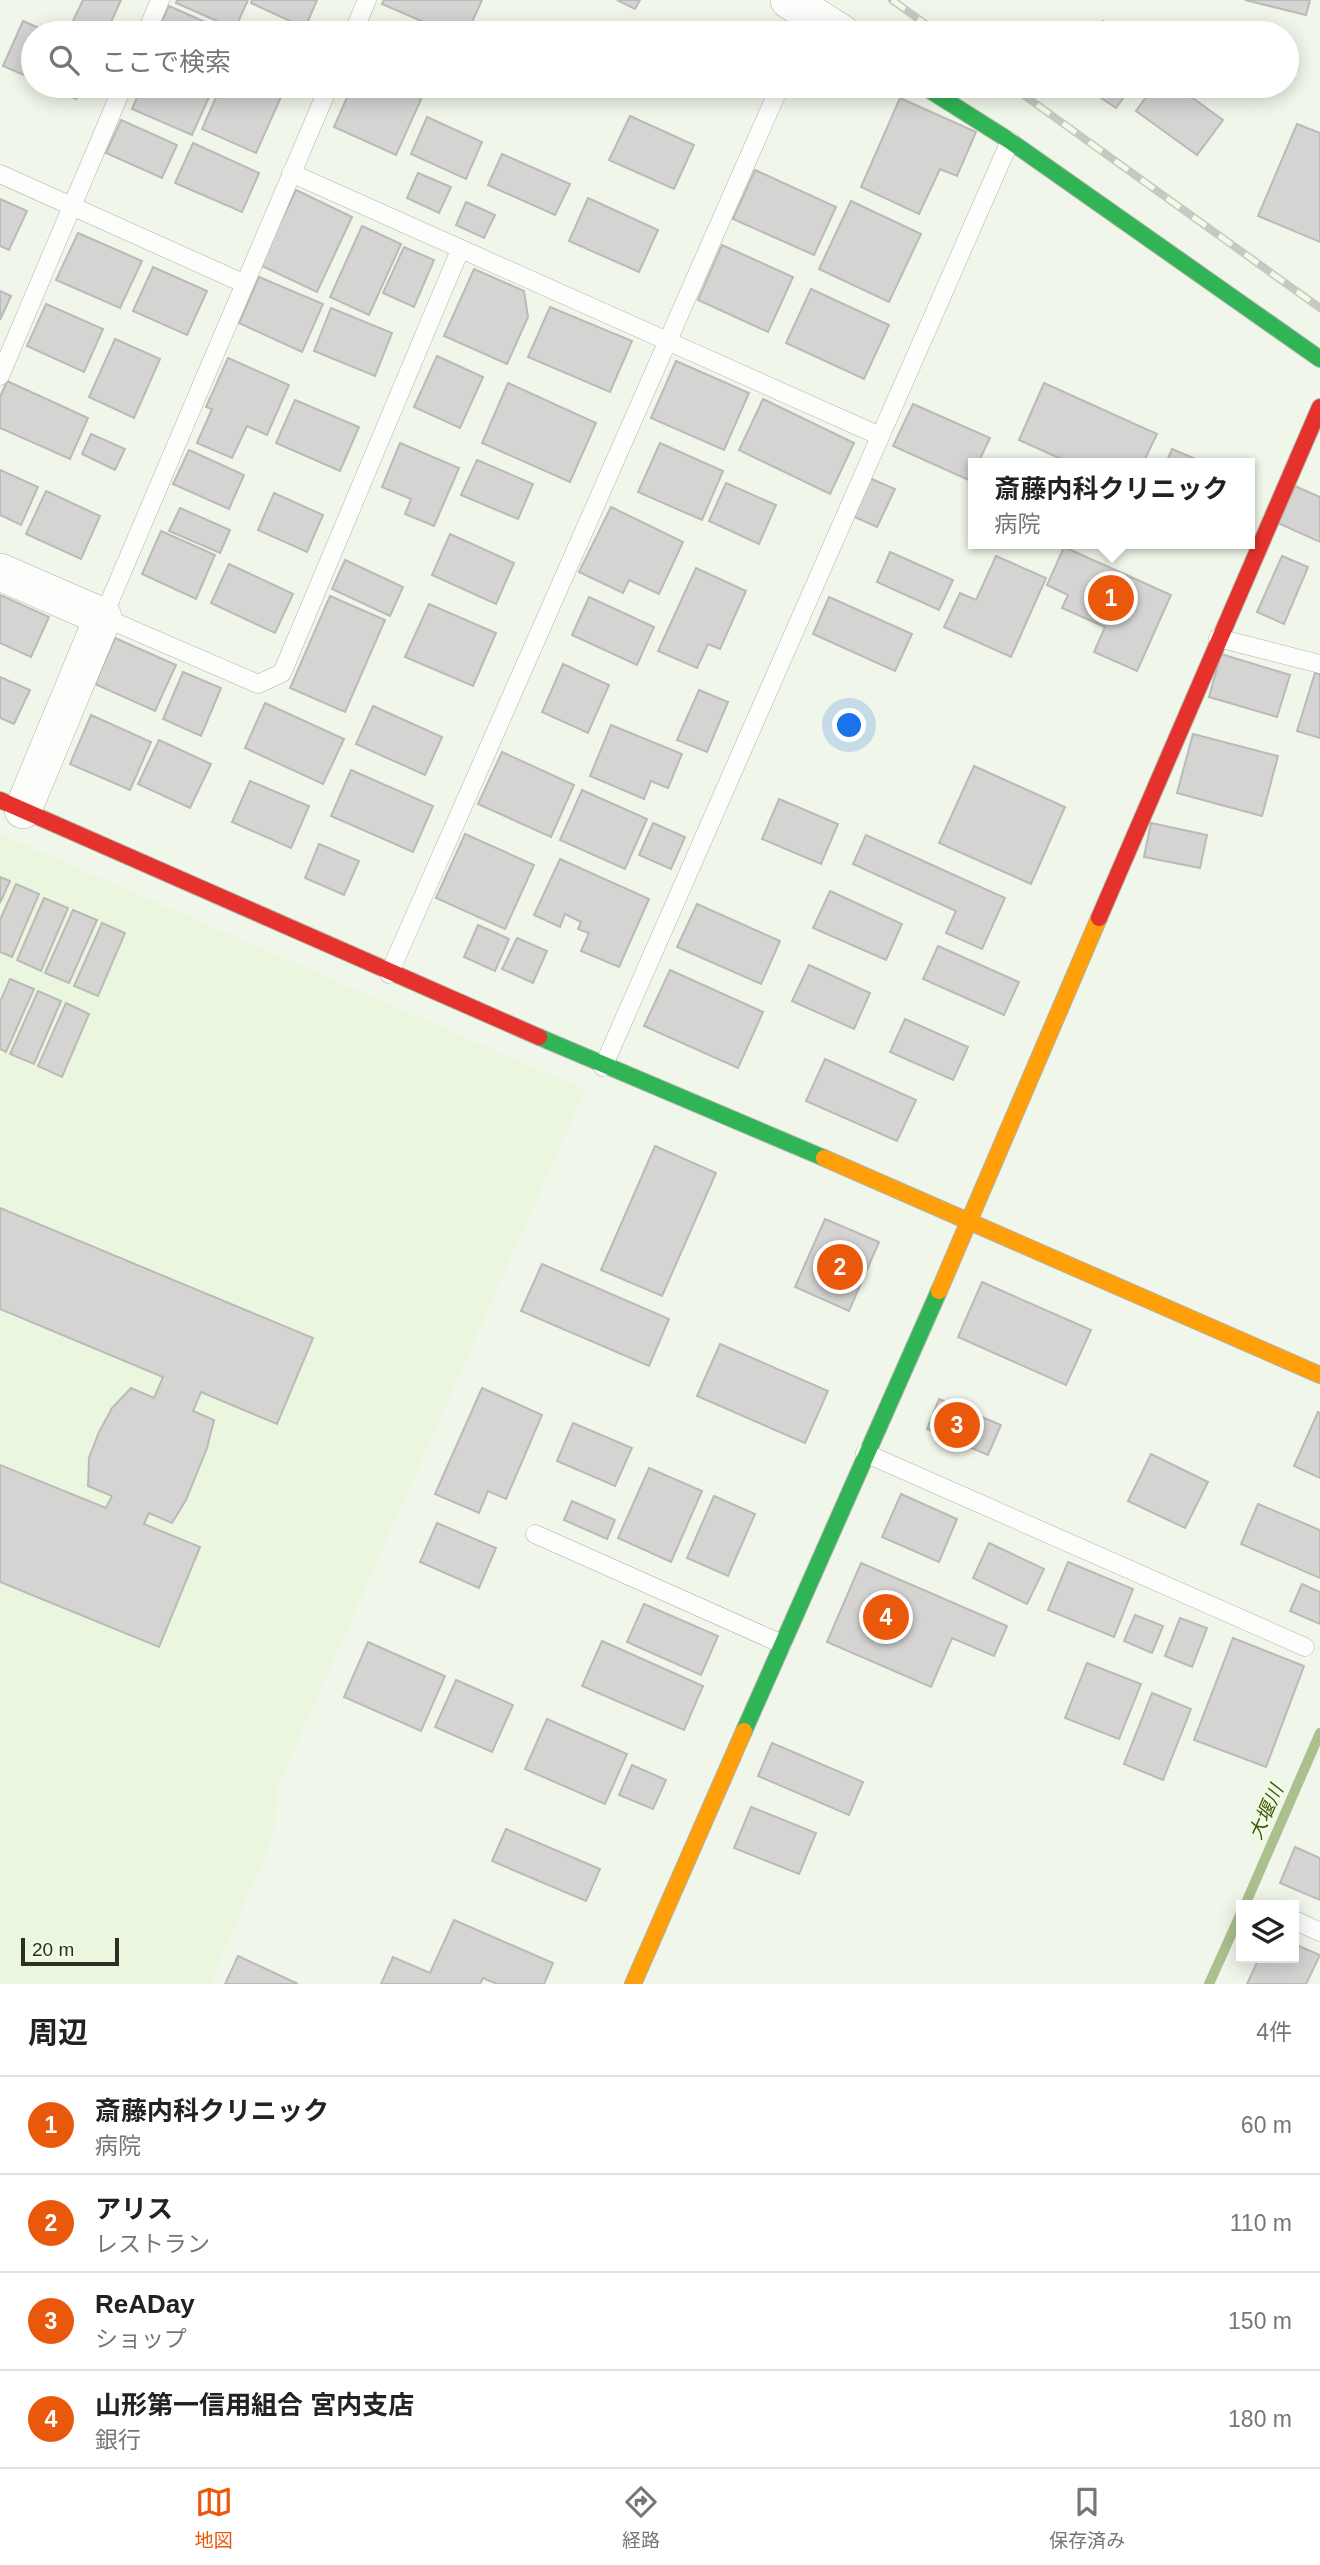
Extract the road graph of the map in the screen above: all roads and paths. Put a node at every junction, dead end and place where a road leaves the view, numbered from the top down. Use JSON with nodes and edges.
{"nodes":[{"id":1,"x":160,"y":0,"type":"edge"},
{"id":2,"x":367,"y":0,"type":"edge"},
{"id":3,"x":151,"y":21,"type":"edge"},
{"id":4,"x":358,"y":21,"type":"edge"},
{"id":5,"x":118,"y":98,"type":"edge"},
{"id":6,"x":324,"y":98,"type":"edge"},
{"id":7,"x":775,"y":98,"type":"edge"},
{"id":8,"x":942,"y":98,"type":"edge"},
{"id":9,"x":1010,"y":142,"type":"junction"},
{"id":10,"x":291,"y":173,"type":"junction"},
{"id":11,"x":0,"y":174,"type":"edge"},
{"id":12,"x":72,"y":207,"type":"junction"},
{"id":13,"x":460,"y":250,"type":"junction"},
{"id":14,"x":243,"y":283,"type":"junction"},
{"id":15,"x":666,"y":339,"type":"junction"},
{"id":16,"x":1320,"y":359,"type":"edge"},
{"id":17,"x":0,"y":376,"type":"edge"},
{"id":18,"x":1320,"y":407,"type":"edge"},
{"id":19,"x":880,"y":436,"type":"junction"},
{"id":20,"x":0,"y":572,"type":"edge"},
{"id":21,"x":103,"y":617,"type":"junction"},
{"id":22,"x":1218,"y":638,"type":"junction"},
{"id":23,"x":1320,"y":664,"type":"edge"},
{"id":24,"x":12,"y":805,"type":"edge"},
{"id":25,"x":389,"y":974,"type":"junction"},
{"id":26,"x":603,"y":1067,"type":"junction"},
{"id":27,"x":970,"y":1220,"type":"junction"},
{"id":28,"x":1320,"y":1376,"type":"edge"},
{"id":29,"x":864,"y":1453,"type":"junction"},
{"id":30,"x":536,"y":1534,"type":"dead end"},
{"id":31,"x":782,"y":1644,"type":"junction"},
{"id":32,"x":1306,"y":1647,"type":"dead end"},
{"id":33,"x":1299,"y":1922,"type":"edge"},
{"id":34,"x":1320,"y":1931,"type":"edge"},
{"id":35,"x":633,"y":1984,"type":"edge"}],
"edges":[{"from":1,"to":3,"type":"lane"},
{"from":2,"to":4,"type":"lane"},
{"from":5,"to":12,"type":"lane"},
{"from":6,"to":10,"type":"lane"},
{"from":7,"to":15,"type":"lane"},
{"from":8,"to":9,"type":"street"},
{"from":9,"to":16,"type":"street"},
{"from":9,"to":19,"type":"lane"},
{"from":10,"to":13,"type":"lane"},
{"from":10,"to":14,"type":"lane"},
{"from":11,"to":12,"type":"lane"},
{"from":12,"to":14,"type":"lane"},
{"from":12,"to":17,"type":"lane"},
{"from":13,"to":15,"type":"lane"},
{"from":13,"to":21,"type":"lane"},
{"from":14,"to":21,"type":"lane"},
{"from":15,"to":19,"type":"lane"},
{"from":15,"to":25,"type":"lane"},
{"from":18,"to":22,"type":"street"},
{"from":19,"to":26,"type":"lane"},
{"from":20,"to":21,"type":"street"},
{"from":21,"to":24,"type":"street"},
{"from":22,"to":23,"type":"lane"},
{"from":22,"to":27,"type":"street"},
{"from":24,"to":25,"type":"street"},
{"from":25,"to":26,"type":"street"},
{"from":26,"to":27,"type":"street"},
{"from":27,"to":28,"type":"street"},
{"from":27,"to":29,"type":"street"},
{"from":29,"to":31,"type":"street"},
{"from":29,"to":32,"type":"lane"},
{"from":30,"to":31,"type":"lane"},
{"from":31,"to":35,"type":"street"},
{"from":33,"to":34,"type":"lane"}]}
